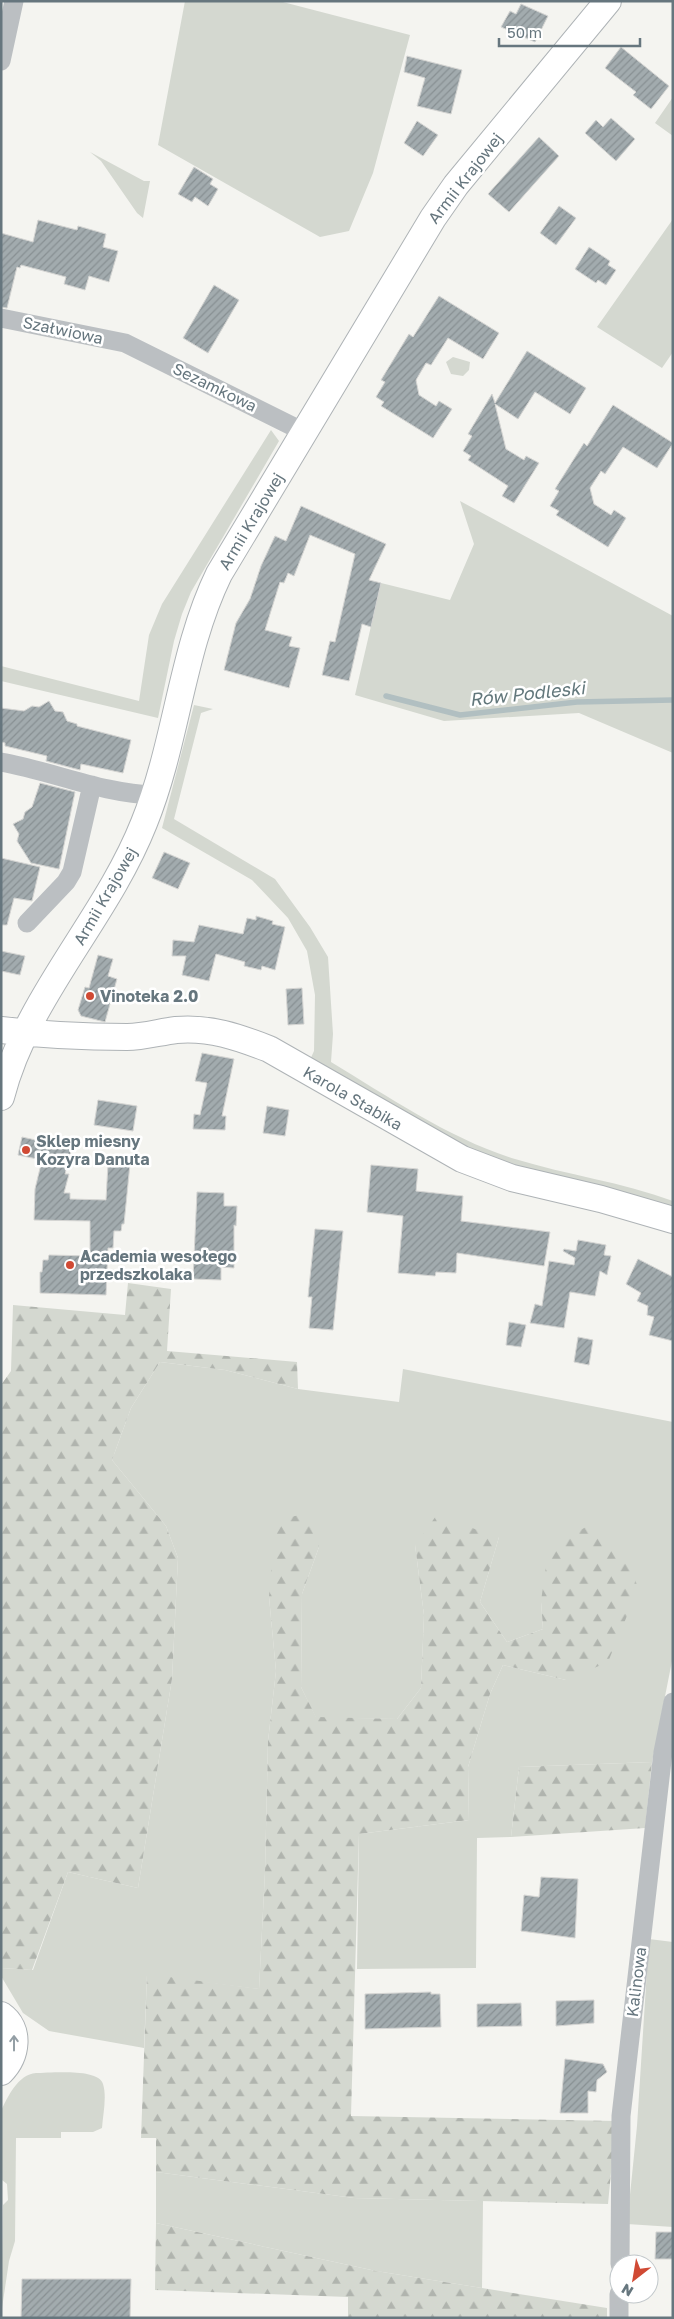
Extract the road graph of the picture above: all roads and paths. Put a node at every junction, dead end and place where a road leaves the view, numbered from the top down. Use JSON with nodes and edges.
{"nodes":[{"id":1,"x":14,"y":1,"type":"edge"},
{"id":2,"x":608,"y":1,"type":"edge"},
{"id":3,"x":1,"y":61,"type":"edge"},
{"id":4,"x":1,"y":318,"type":"edge"},
{"id":5,"x":125,"y":343,"type":"joint"},
{"id":6,"x":304,"y":432,"type":"junction"},
{"id":7,"x":1,"y":762,"type":"edge"},
{"id":8,"x":92,"y":785,"type":"junction"},
{"id":9,"x":155,"y":795,"type":"junction"},
{"id":10,"x":27,"y":923,"type":"dead end"},
{"id":11,"x":9,"y":1035,"type":"edge"},
{"id":12,"x":1,"y":1097,"type":"edge"},
{"id":13,"x":673,"y":1220,"type":"edge"},
{"id":14,"x":673,"y":1702,"type":"edge"},
{"id":15,"x":1,"y":2015,"type":"edge"},
{"id":16,"x":1,"y":2072,"type":"edge"},
{"id":17,"x":620,"y":2254,"type":"edge"},
{"id":18,"x":619,"y":2304,"type":"edge"},
{"id":19,"x":619,"y":2318,"type":"edge"}],
"edges":[{"from":1,"to":3,"type":"street"},
{"from":2,"to":6,"type":"street","name":"Armii Krajowej"},
{"from":4,"to":5,"type":"street","name":"Szałwiowa"},
{"from":5,"to":6,"type":"street","name":"Sezamkowa"},
{"from":6,"to":9,"type":"street","name":"Armii Krajowej"},
{"from":7,"to":8,"type":"street"},
{"from":8,"to":9,"type":"street"},
{"from":8,"to":10,"type":"street"},
{"from":9,"to":11,"type":"street","name":"Armii Krajowej"},
{"from":11,"to":12,"type":"street","name":"Armii Krajowej"},
{"from":11,"to":13,"type":"street","name":"Karola Stabika"},
{"from":14,"to":17,"type":"street","name":"Kalinowa"},
{"from":16,"to":15,"type":"street","one_way":true},
{"from":18,"to":19,"type":"street"}]}
